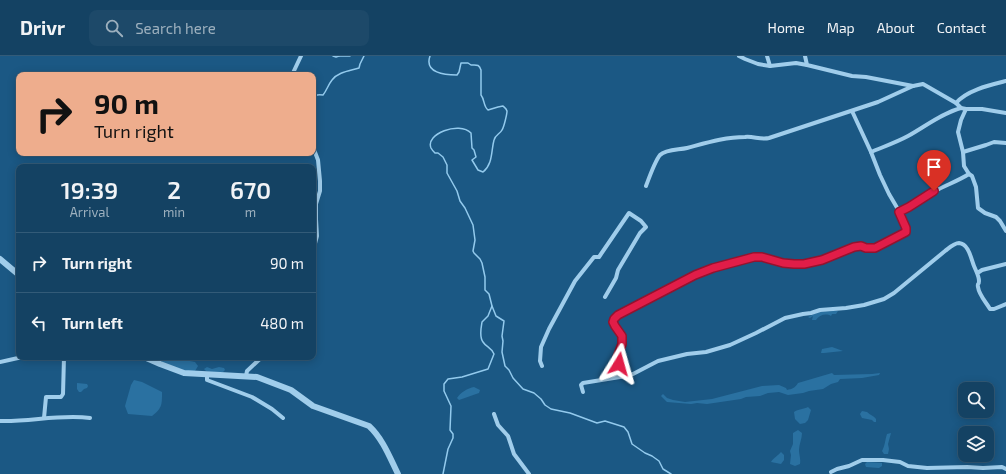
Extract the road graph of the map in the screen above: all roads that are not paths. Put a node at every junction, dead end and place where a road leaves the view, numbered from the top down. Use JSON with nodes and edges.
{"nodes":[{"id":1,"x":301,"y":56,"type":"edge"},
{"id":2,"x":739,"y":56,"type":"edge"},
{"id":3,"x":766,"y":56,"type":"edge"},
{"id":4,"x":805,"y":56,"type":"edge"},
{"id":5,"x":807,"y":65,"type":"junction"},
{"id":6,"x":770,"y":66,"type":"junction"},
{"id":7,"x":293,"y":72,"type":"edge"},
{"id":8,"x":1006,"y":81,"type":"edge"},
{"id":9,"x":913,"y":86,"type":"junction"},
{"id":10,"x":956,"y":103,"type":"junction"},
{"id":11,"x":961,"y":108,"type":"junction"},
{"id":12,"x":966,"y":109,"type":"junction"},
{"id":13,"x":852,"y":111,"type":"junction"},
{"id":14,"x":1006,"y":113,"type":"edge"},
{"id":15,"x":1006,"y":143,"type":"edge"},
{"id":16,"x":871,"y":152,"type":"junction"},
{"id":17,"x":963,"y":152,"type":"junction"},
{"id":18,"x":316,"y":155,"type":"edge"},
{"id":19,"x":969,"y":174,"type":"junction"},
{"id":20,"x":646,"y":186,"type":"dead end"},
{"id":21,"x":316,"y":204,"type":"edge"},
{"id":22,"x":316,"y":204,"type":"edge"},
{"id":23,"x":899,"y":212,"type":"junction"},
{"id":24,"x":316,"y":219,"type":"edge"},
{"id":25,"x":316,"y":219,"type":"edge"},
{"id":26,"x":1006,"y":232,"type":"edge"},
{"id":27,"x":316,"y":242,"type":"edge"},
{"id":28,"x":0,"y":259,"type":"edge"},
{"id":29,"x":1006,"y":264,"type":"edge"},
{"id":30,"x":16,"y":272,"type":"edge"},
{"id":31,"x":977,"y":272,"type":"junction"},
{"id":32,"x":605,"y":297,"type":"dead end"},
{"id":33,"x":1006,"y":304,"type":"edge"},
{"id":34,"x":16,"y":358,"type":"edge"},
{"id":35,"x":64,"y":360,"type":"edge"},
{"id":36,"x":151,"y":360,"type":"edge"},
{"id":37,"x":259,"y":360,"type":"edge"},
{"id":38,"x":0,"y":362,"type":"edge"},
{"id":39,"x":542,"y":366,"type":"dead end"},
{"id":40,"x":208,"y":375,"type":"junction"},
{"id":41,"x":629,"y":375,"type":"junction"},
{"id":42,"x":246,"y":376,"type":"junction"},
{"id":43,"x":583,"y":392,"type":"dead end"},
{"id":44,"x":494,"y":414,"type":"dead end"},
{"id":45,"x":44,"y":418,"type":"junction"},
{"id":46,"x":90,"y":418,"type":"dead end"},
{"id":47,"x":283,"y":418,"type":"dead end"},
{"id":48,"x":0,"y":421,"type":"edge"},
{"id":49,"x":1006,"y":468,"type":"edge"},
{"id":50,"x":832,"y":472,"type":"dead end"},
{"id":51,"x":398,"y":474,"type":"edge"},
{"id":52,"x":529,"y":474,"type":"edge"}],
"edges":[{"from":1,"to":7,"type":"street"},
{"from":2,"to":6,"type":"street"},
{"from":3,"to":6,"type":"street"},
{"from":4,"to":5,"type":"street"},
{"from":5,"to":6,"type":"street"},
{"from":5,"to":9,"type":"street"},
{"from":8,"to":10,"type":"street"},
{"from":9,"to":10,"type":"street"},
{"from":9,"to":13,"type":"street"},
{"from":10,"to":11,"type":"street"},
{"from":11,"to":12,"type":"street"},
{"from":11,"to":16,"type":"street"},
{"from":12,"to":14,"type":"street"},
{"from":12,"to":17,"type":"street"},
{"from":13,"to":16,"type":"street"},
{"from":13,"to":20,"type":"street"},
{"from":15,"to":17,"type":"street"},
{"from":16,"to":23,"type":"street"},
{"from":17,"to":19,"type":"street"},
{"from":18,"to":21,"type":"street"},
{"from":19,"to":23,"type":"street"},
{"from":19,"to":26,"type":"street"},
{"from":22,"to":24,"type":"street"},
{"from":23,"to":41,"type":"street"},
{"from":25,"to":27,"type":"street"},
{"from":28,"to":30,"type":"street"},
{"from":29,"to":31,"type":"street"},
{"from":31,"to":33,"type":"street"},
{"from":31,"to":41,"type":"street"},
{"from":32,"to":39,"type":"street"},
{"from":34,"to":38,"type":"street"},
{"from":35,"to":45,"type":"street"},
{"from":36,"to":40,"type":"street"},
{"from":37,"to":42,"type":"street"},
{"from":40,"to":42,"type":"street"},
{"from":40,"to":47,"type":"street"},
{"from":41,"to":43,"type":"street"},
{"from":42,"to":51,"type":"street"},
{"from":44,"to":52,"type":"street"},
{"from":45,"to":46,"type":"street"},
{"from":45,"to":48,"type":"street"},
{"from":49,"to":50,"type":"street"}]}
